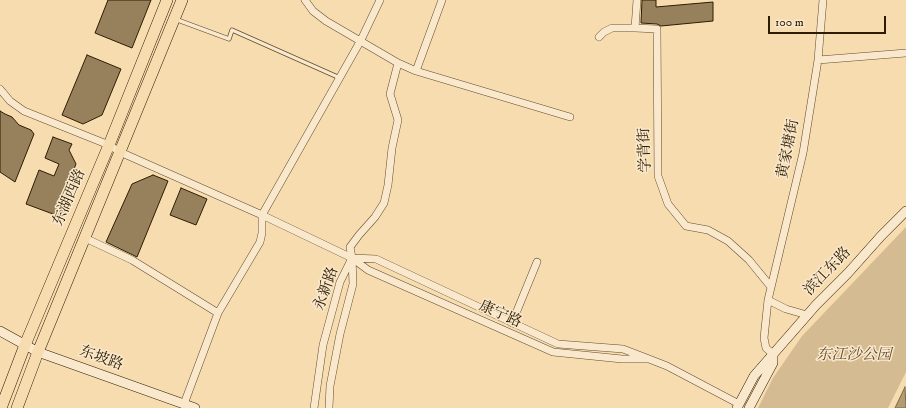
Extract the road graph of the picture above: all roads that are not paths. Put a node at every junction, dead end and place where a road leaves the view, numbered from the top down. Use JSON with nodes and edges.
{"nodes":[{"id":1,"x":167,"y":0,"type":"edge"},
{"id":2,"x":182,"y":0,"type":"edge"},
{"id":3,"x":304,"y":0,"type":"edge"},
{"id":4,"x":380,"y":0,"type":"edge"},
{"id":5,"x":442,"y":0,"type":"edge"},
{"id":6,"x":637,"y":0,"type":"edge"},
{"id":7,"x":824,"y":0,"type":"edge"},
{"id":8,"x":174,"y":19,"type":"junction"},
{"id":9,"x":635,"y":28,"type":"junction"},
{"id":10,"x":599,"y":37,"type":"dead end"},
{"id":11,"x":360,"y":40,"type":"junction"},
{"id":12,"x":906,"y":53,"type":"edge"},
{"id":13,"x":818,"y":60,"type":"junction"},
{"id":14,"x":398,"y":63,"type":"junction"},
{"id":15,"x":416,"y":71,"type":"junction"},
{"id":16,"x":340,"y":78,"type":"junction"},
{"id":17,"x":0,"y":89,"type":"edge"},
{"id":18,"x":570,"y":117,"type":"dead end"},
{"id":19,"x":109,"y":145,"type":"junction"},
{"id":20,"x":120,"y":152,"type":"junction"},
{"id":21,"x":906,"y":211,"type":"edge"},
{"id":22,"x":262,"y":215,"type":"junction"},
{"id":23,"x":85,"y":238,"type":"junction"},
{"id":24,"x":352,"y":258,"type":"junction"},
{"id":25,"x":537,"y":262,"type":"dead end"},
{"id":26,"x":772,"y":287,"type":"junction"},
{"id":27,"x":768,"y":300,"type":"junction"},
{"id":28,"x":218,"y":313,"type":"junction"},
{"id":29,"x":807,"y":315,"type":"junction"},
{"id":30,"x":512,"y":323,"type":"junction"},
{"id":31,"x":0,"y":331,"type":"edge"},
{"id":32,"x":24,"y":345,"type":"junction"},
{"id":33,"x":38,"y":352,"type":"junction"},
{"id":34,"x":773,"y":354,"type":"junction"},
{"id":35,"x":648,"y":359,"type":"junction"},
{"id":36,"x":184,"y":404,"type":"junction"},
{"id":37,"x":738,"y":406,"type":"edge"},
{"id":38,"x":1,"y":408,"type":"edge"},
{"id":39,"x":17,"y":408,"type":"edge"},
{"id":40,"x":194,"y":408,"type":"edge"},
{"id":41,"x":314,"y":408,"type":"edge"},
{"id":42,"x":330,"y":408,"type":"edge"},
{"id":43,"x":749,"y":408,"type":"edge"}],
"edges":[{"from":1,"to":19,"type":"main road","name":"东湖西路"},
{"from":2,"to":8,"type":"main road","name":"东湖西路"},
{"from":3,"to":11,"type":"street"},
{"from":4,"to":11,"type":"street"},
{"from":5,"to":15,"type":"street"},
{"from":6,"to":9,"type":"street"},
{"from":7,"to":13,"type":"street","name":"黄家塘街"},
{"from":8,"to":16,"type":"lane"},
{"from":8,"to":20,"type":"main road","name":"东湖西路"},
{"from":9,"to":10,"type":"street"},
{"from":9,"to":26,"type":"street","name":"学背街"},
{"from":11,"to":14,"type":"street"},
{"from":11,"to":16,"type":"street"},
{"from":12,"to":13,"type":"street"},
{"from":13,"to":26,"type":"street","name":"黄家塘街"},
{"from":14,"to":15,"type":"street"},
{"from":14,"to":24,"type":"street"},
{"from":15,"to":18,"type":"street"},
{"from":16,"to":22,"type":"street"},
{"from":17,"to":19,"type":"street","name":"康宁路"},
{"from":19,"to":20,"type":"street","name":"康宁路"},
{"from":19,"to":32,"type":"main road","name":"东湖西路"},
{"from":20,"to":22,"type":"street","name":"康宁路"},
{"from":20,"to":23,"type":"main road","name":"东湖西路"},
{"from":21,"to":29,"type":"main road","name":"滨江东路"},
{"from":22,"to":24,"type":"street","name":"康宁路"},
{"from":22,"to":28,"type":"street"},
{"from":23,"to":28,"type":"street"},
{"from":23,"to":33,"type":"main road","name":"东湖西路"},
{"from":24,"to":30,"type":"street","name":"康宁路"},
{"from":24,"to":35,"type":"street","name":"康宁路"},
{"from":24,"to":41,"type":"street","name":"永新路"},
{"from":24,"to":42,"type":"street","name":"永新路"},
{"from":25,"to":30,"type":"street"},
{"from":26,"to":27,"type":"street","name":"黄家塘街"},
{"from":27,"to":29,"type":"street"},
{"from":27,"to":34,"type":"street","name":"黄家塘街"},
{"from":28,"to":36,"type":"street"},
{"from":29,"to":34,"type":"main road","name":"滨江东路"},
{"from":30,"to":35,"type":"street","name":"康宁路"},
{"from":31,"to":32,"type":"main road","name":"东坡路"},
{"from":32,"to":33,"type":"main road","name":"东坡路"},
{"from":32,"to":38,"type":"main road","name":"东湖西路"},
{"from":33,"to":36,"type":"main road","name":"东坡路"},
{"from":33,"to":39,"type":"main road","name":"东湖西路"},
{"from":34,"to":37,"type":"main road","name":"滨江东路"},
{"from":34,"to":43,"type":"main road","name":"滨江东路"},
{"from":35,"to":37,"type":"street","name":"康宁路"},
{"from":36,"to":40,"type":"main road","name":"东坡路"}]}
